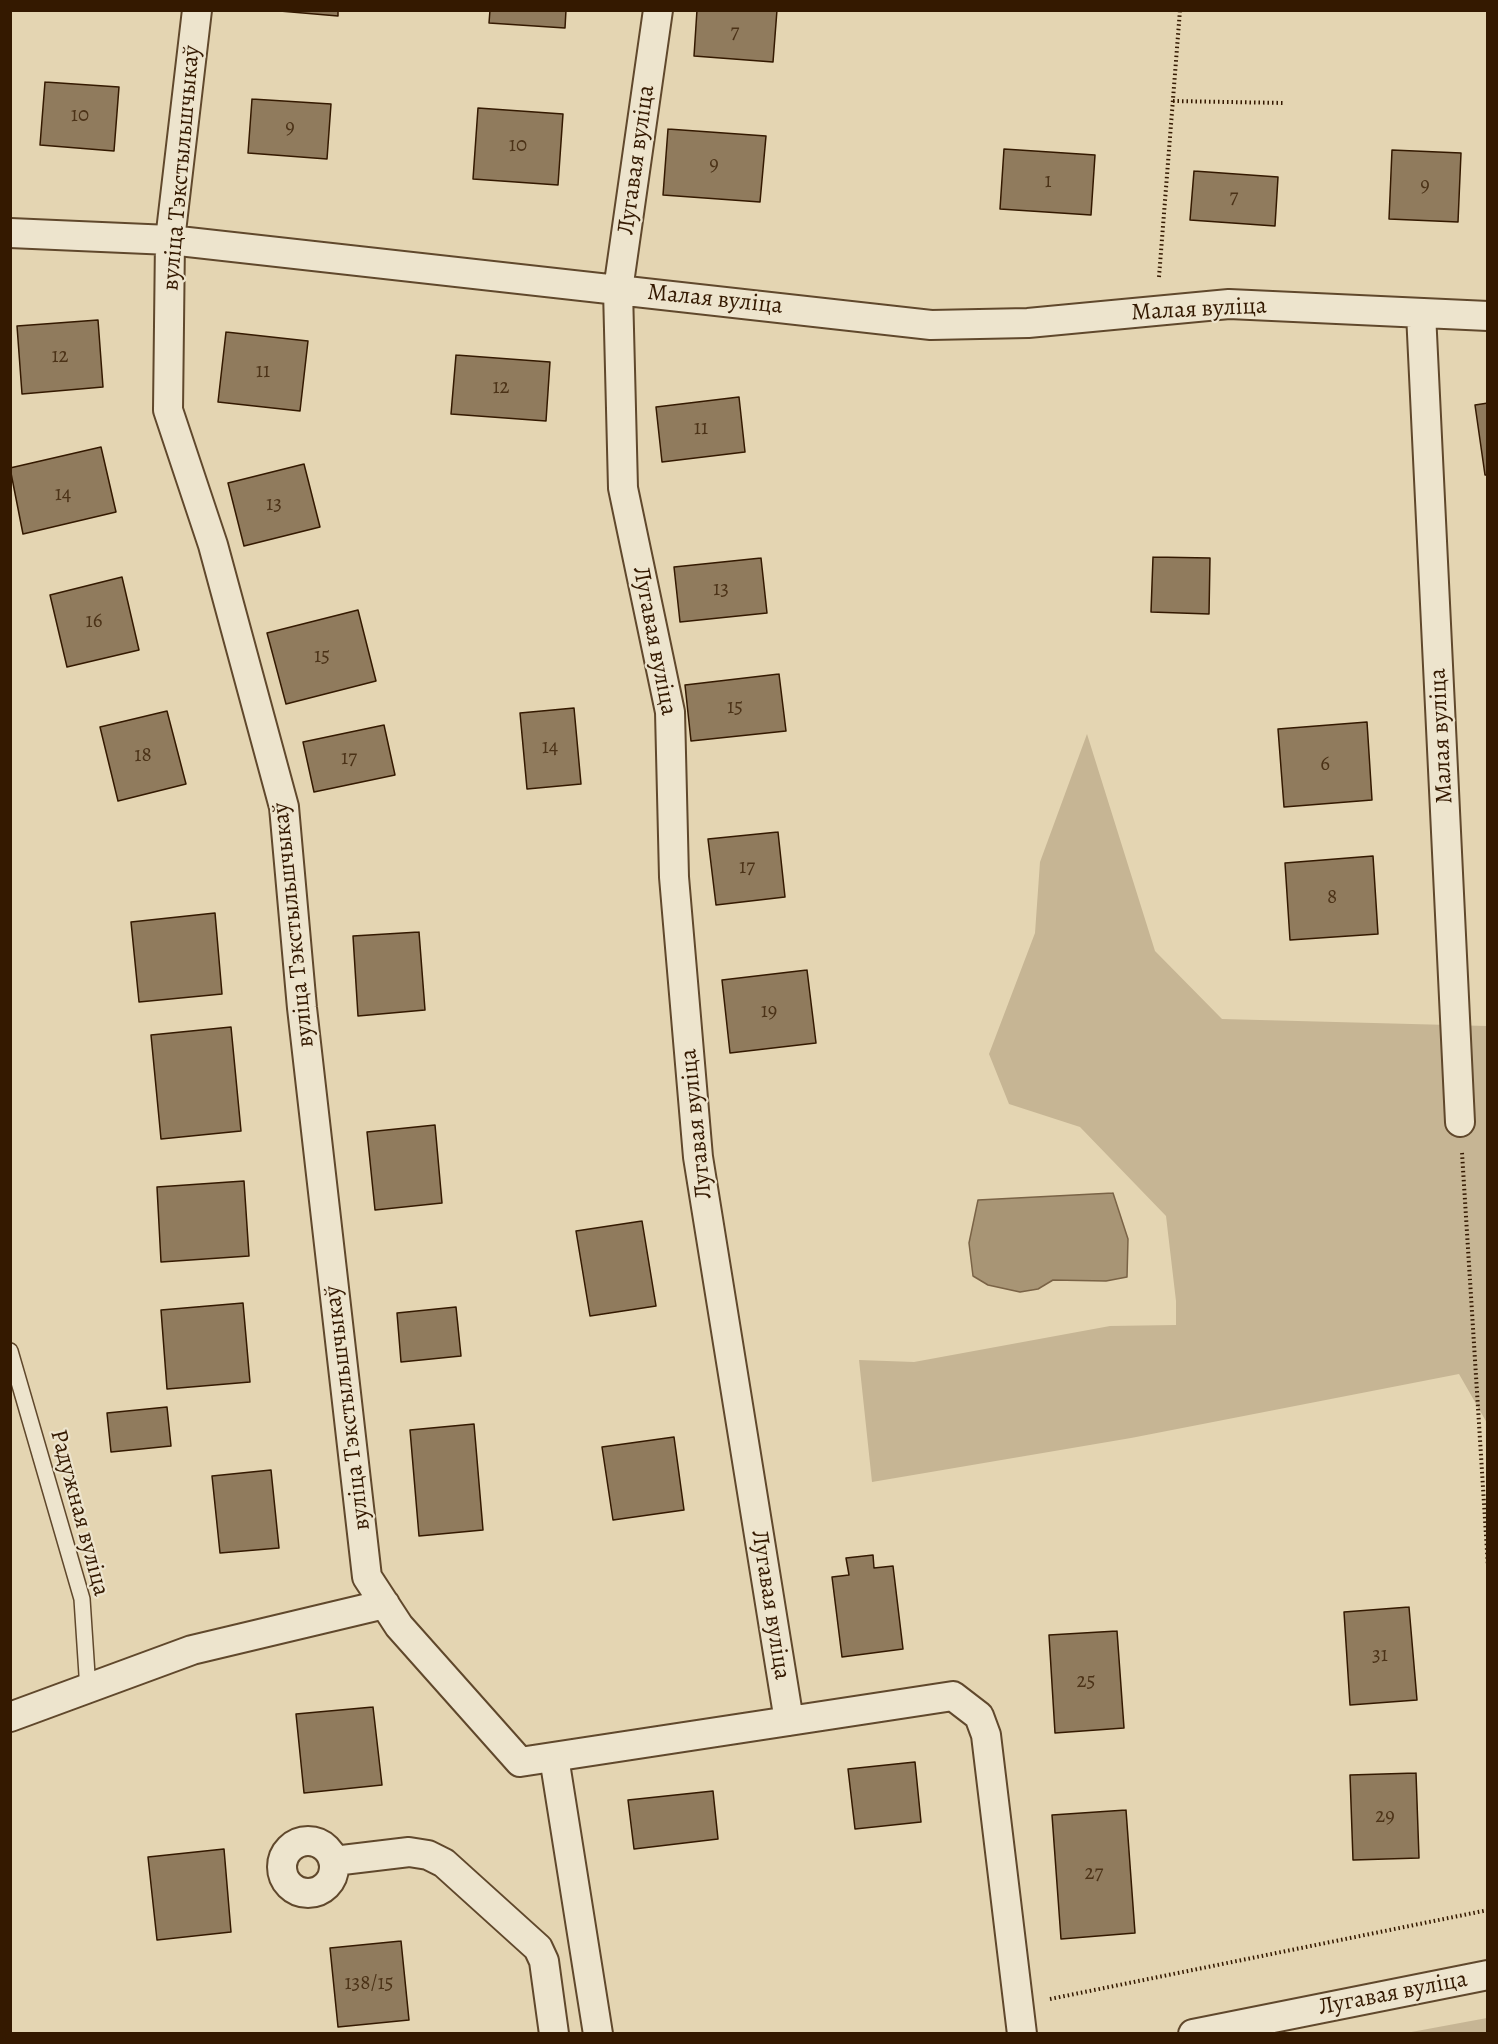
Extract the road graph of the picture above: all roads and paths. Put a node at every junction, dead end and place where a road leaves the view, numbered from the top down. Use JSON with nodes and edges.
{"nodes":[{"id":1,"x":198,"y":10,"type":"edge"},
{"id":2,"x":658,"y":10,"type":"edge"},
{"id":3,"x":1180,"y":10,"type":"edge"},
{"id":4,"x":1173,"y":101,"type":"junction"},
{"id":5,"x":1284,"y":103,"type":"dead end"},
{"id":6,"x":10,"y":233,"type":"edge"},
{"id":7,"x":170,"y":240,"type":"junction"},
{"id":8,"x":618,"y":290,"type":"junction"},
{"id":9,"x":1156,"y":310,"type":"junction"},
{"id":10,"x":1421,"y":313,"type":"junction"},
{"id":11,"x":1488,"y":316,"type":"edge"},
{"id":12,"x":1460,"y":1122,"type":"joint"},
{"id":13,"x":10,"y":1351,"type":"edge"},
{"id":14,"x":1488,"y":1567,"type":"edge"},
{"id":15,"x":385,"y":1604,"type":"junction"},
{"id":16,"x":88,"y":1689,"type":"junction"},
{"id":17,"x":10,"y":1717,"type":"edge"},
{"id":18,"x":789,"y":1721,"type":"junction"},
{"id":19,"x":554,"y":1757,"type":"junction"},
{"id":20,"x":334,"y":1861,"type":"dead end"},
{"id":21,"x":1488,"y":1910,"type":"edge"},
{"id":22,"x":1488,"y":1976,"type":"edge"},
{"id":23,"x":1018,"y":2006,"type":"junction"},
{"id":24,"x":554,"y":2034,"type":"edge"},
{"id":25,"x":598,"y":2034,"type":"edge"},
{"id":26,"x":1022,"y":2034,"type":"edge"},
{"id":27,"x":1193,"y":2034,"type":"edge"}],
"edges":[{"from":1,"to":7,"type":"street","name":"вуліца Тэкстыльшчыкаў"},
{"from":2,"to":8,"type":"street","name":"Лугавая вуліца"},
{"from":3,"to":4,"type":"path"},
{"from":4,"to":5,"type":"path"},
{"from":4,"to":9,"type":"path"},
{"from":6,"to":7,"type":"street","name":"Малая вуліца"},
{"from":7,"to":8,"type":"street","name":"Малая вуліца"},
{"from":7,"to":15,"type":"street","name":"вуліца Тэкстыльшчыкаў"},
{"from":8,"to":9,"type":"street","name":"Малая вуліца"},
{"from":8,"to":18,"type":"street","name":"Лугавая вуліца"},
{"from":9,"to":10,"type":"street","name":"Малая вуліца"},
{"from":10,"to":11,"type":"street","name":"Малая вуліца"},
{"from":10,"to":12,"type":"street","name":"Малая вуліца"},
{"from":12,"to":14,"type":"path"},
{"from":13,"to":16,"type":"lane","name":"Радужная вуліца"},
{"from":15,"to":16,"type":"street"},
{"from":15,"to":19,"type":"street","name":"вуліца Тэкстыльшчыкаў"},
{"from":16,"to":17,"type":"street"},
{"from":18,"to":19,"type":"street"},
{"from":18,"to":23,"type":"street"},
{"from":19,"to":25,"type":"street"},
{"from":20,"to":24,"type":"street"},
{"from":21,"to":23,"type":"path"},
{"from":22,"to":27,"type":"street","name":"Лугавая вуліца"},
{"from":23,"to":26,"type":"street"}]}
